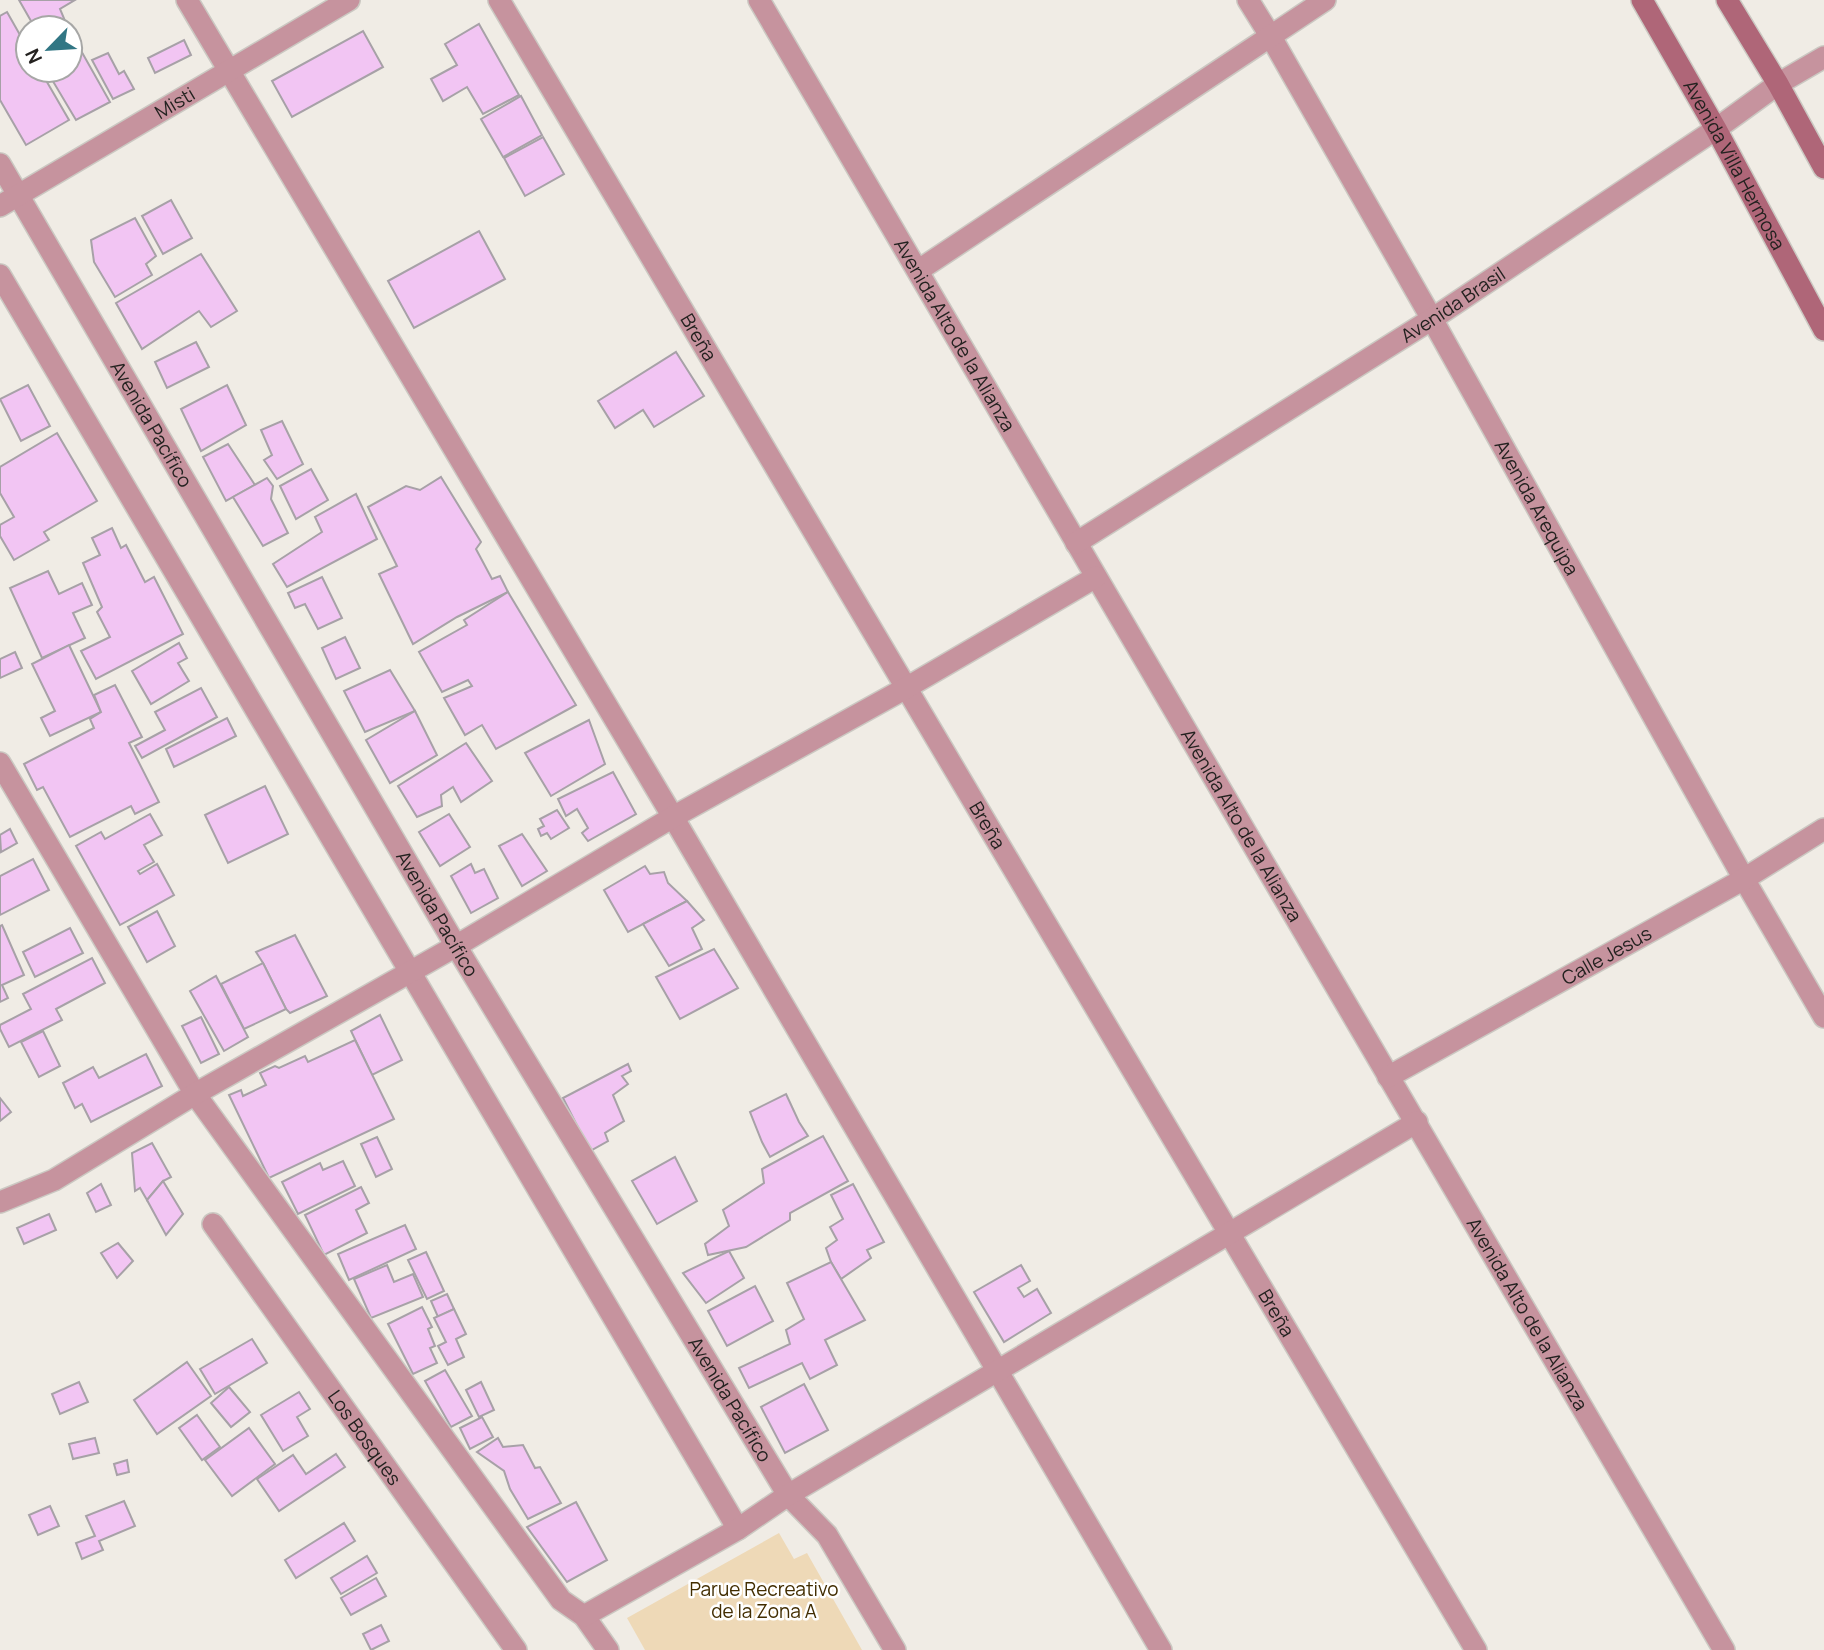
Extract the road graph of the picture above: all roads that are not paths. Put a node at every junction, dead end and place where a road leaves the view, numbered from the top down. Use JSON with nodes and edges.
{"nodes":[{"id":1,"x":187,"y":0,"type":"edge"},
{"id":2,"x":349,"y":0,"type":"edge"},
{"id":3,"x":499,"y":0,"type":"edge"},
{"id":4,"x":759,"y":0,"type":"edge"},
{"id":5,"x":1248,"y":0,"type":"edge"},
{"id":6,"x":1325,"y":0,"type":"edge"},
{"id":7,"x":1642,"y":0,"type":"edge"},
{"id":8,"x":1727,"y":0,"type":"edge"},
{"id":9,"x":1271,"y":37,"type":"junction"},
{"id":10,"x":1824,"y":57,"type":"edge"},
{"id":11,"x":229,"y":71,"type":"junction"},
{"id":12,"x":1778,"y":84,"type":"junction"},
{"id":13,"x":1716,"y":129,"type":"junction"},
{"id":14,"x":0,"y":164,"type":"edge"},
{"id":15,"x":1824,"y":168,"type":"edge"},
{"id":16,"x":9,"y":201,"type":"edge"},
{"id":17,"x":919,"y":270,"type":"junction"},
{"id":18,"x":0,"y":275,"type":"edge"},
{"id":19,"x":1432,"y":319,"type":"junction"},
{"id":20,"x":1824,"y":330,"type":"edge"},
{"id":21,"x":1076,"y":543,"type":"junction"},
{"id":22,"x":1096,"y":577,"type":"junction"},
{"id":23,"x":906,"y":688,"type":"junction"},
{"id":24,"x":0,"y":762,"type":"edge"},
{"id":25,"x":673,"y":817,"type":"junction"},
{"id":26,"x":1824,"y":829,"type":"edge"},
{"id":27,"x":1744,"y":879,"type":"junction"},
{"id":28,"x":456,"y":946,"type":"junction"},
{"id":29,"x":410,"y":972,"type":"junction"},
{"id":30,"x":1824,"y":1017,"type":"edge"},
{"id":31,"x":1388,"y":1077,"type":"junction"},
{"id":32,"x":195,"y":1094,"type":"junction"},
{"id":33,"x":1417,"y":1122,"type":"junction"},
{"id":34,"x":0,"y":1202,"type":"edge"},
{"id":35,"x":214,"y":1224,"type":"dead end"},
{"id":36,"x":1230,"y":1233,"type":"junction"},
{"id":37,"x":998,"y":1371,"type":"junction"},
{"id":38,"x":788,"y":1495,"type":"junction"},
{"id":39,"x":738,"y":1528,"type":"junction"},
{"id":40,"x":584,"y":1616,"type":"junction"},
{"id":41,"x":516,"y":1650,"type":"edge"},
{"id":42,"x":608,"y":1650,"type":"edge"},
{"id":43,"x":895,"y":1650,"type":"edge"},
{"id":44,"x":1161,"y":1650,"type":"edge"},
{"id":45,"x":1476,"y":1650,"type":"edge"},
{"id":46,"x":1724,"y":1650,"type":"edge"}],
"edges":[{"from":1,"to":11,"type":"street"},
{"from":2,"to":11,"type":"street","name":"Misti"},
{"from":3,"to":23,"type":"street","name":"Breña"},
{"from":4,"to":17,"type":"street","name":"Avenida Alto de la Alianza"},
{"from":5,"to":9,"type":"street","name":"Avenida Arequipa"},
{"from":6,"to":9,"type":"street"},
{"from":7,"to":13,"type":"street","name":"Avenida Villa Hermosa"},
{"from":8,"to":12,"type":"street"},
{"from":9,"to":17,"type":"street"},
{"from":9,"to":19,"type":"street","name":"Avenida Arequipa"},
{"from":10,"to":12,"type":"street","name":"Avenida Brasil"},
{"from":11,"to":16,"type":"street","name":"Misti"},
{"from":11,"to":25,"type":"street"},
{"from":12,"to":13,"type":"street","name":"Avenida Brasil"},
{"from":12,"to":15,"type":"street"},
{"from":13,"to":19,"type":"street","name":"Avenida Brasil"},
{"from":13,"to":20,"type":"street","name":"Avenida Villa Hermosa"},
{"from":14,"to":16,"type":"street","name":"Avenida Pacífico"},
{"from":16,"to":28,"type":"street","name":"Avenida Pacífico"},
{"from":17,"to":21,"type":"street","name":"Avenida Alto de la Alianza"},
{"from":18,"to":29,"type":"street"},
{"from":19,"to":21,"type":"street","name":"Avenida Brasil"},
{"from":19,"to":27,"type":"street","name":"Avenida Arequipa"},
{"from":21,"to":22,"type":"street","name":"Avenida Alto de la Alianza"},
{"from":22,"to":23,"type":"street"},
{"from":22,"to":31,"type":"street","name":"Avenida Alto de la Alianza"},
{"from":23,"to":25,"type":"street"},
{"from":23,"to":36,"type":"street","name":"Breña"},
{"from":24,"to":32,"type":"street"},
{"from":25,"to":28,"type":"street"},
{"from":25,"to":37,"type":"street"},
{"from":26,"to":27,"type":"street","name":"Calle Jesus"},
{"from":27,"to":30,"type":"street","name":"Avenida Arequipa"},
{"from":27,"to":31,"type":"street","name":"Calle Jesus"},
{"from":28,"to":29,"type":"street"},
{"from":28,"to":38,"type":"street","name":"Avenida Pacífico"},
{"from":29,"to":32,"type":"street"},
{"from":29,"to":39,"type":"street"},
{"from":31,"to":33,"type":"street","name":"Avenida Alto de la Alianza"},
{"from":32,"to":34,"type":"street"},
{"from":32,"to":40,"type":"street"},
{"from":33,"to":36,"type":"street"},
{"from":33,"to":46,"type":"street","name":"Avenida Alto de la Alianza"},
{"from":35,"to":41,"type":"street","name":"Los Bosques"},
{"from":36,"to":37,"type":"street"},
{"from":36,"to":45,"type":"street","name":"Breña"},
{"from":37,"to":38,"type":"street"},
{"from":37,"to":44,"type":"street"},
{"from":38,"to":39,"type":"street"},
{"from":38,"to":43,"type":"street","name":"Avenida Pacífico"},
{"from":39,"to":40,"type":"street"},
{"from":40,"to":42,"type":"street"}]}
